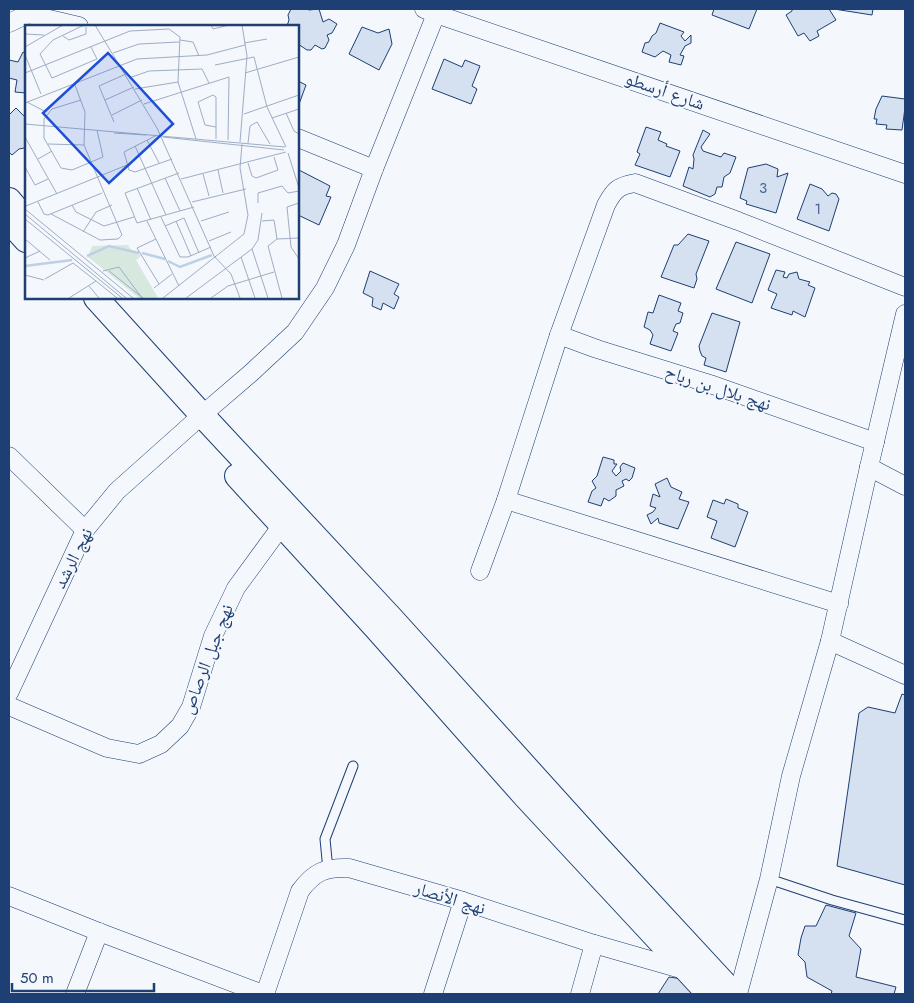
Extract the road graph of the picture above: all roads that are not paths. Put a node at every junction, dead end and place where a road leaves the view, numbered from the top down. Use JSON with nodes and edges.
{"nodes":[{"id":1,"x":27,"y":11,"type":"edge"},
{"id":2,"x":430,"y":11,"type":"edge"},
{"id":3,"x":9,"y":24,"type":"edge"},
{"id":4,"x":76,"y":25,"type":"edge"},
{"id":5,"x":299,"y":138,"type":"edge"},
{"id":6,"x":374,"y":169,"type":"junction"},
{"id":7,"x":905,"y":174,"type":"edge"},
{"id":8,"x":9,"y":200,"type":"edge"},
{"id":9,"x":25,"y":219,"type":"edge"},
{"id":10,"x":9,"y":221,"type":"edge"},
{"id":11,"x":25,"y":239,"type":"edge"},
{"id":12,"x":905,"y":288,"type":"edge"},
{"id":13,"x":79,"y":299,"type":"edge"},
{"id":14,"x":97,"y":299,"type":"edge"},
{"id":15,"x":905,"y":314,"type":"edge"},
{"id":16,"x":560,"y":335,"type":"junction"},
{"id":17,"x":903,"y":337,"type":"edge"},
{"id":18,"x":196,"y":420,"type":"junction"},
{"id":19,"x":875,"y":442,"type":"junction"},
{"id":20,"x":9,"y":456,"type":"edge"},
{"id":21,"x":869,"y":467,"type":"junction"},
{"id":22,"x":905,"y":486,"type":"edge"},
{"id":23,"x":506,"y":500,"type":"junction"},
{"id":24,"x":286,"y":519,"type":"junction"},
{"id":25,"x":85,"y":530,"type":"junction"},
{"id":26,"x":480,"y":571,"type":"dead end"},
{"id":27,"x":839,"y":604,"type":"junction"},
{"id":28,"x":830,"y":641,"type":"junction"},
{"id":29,"x":905,"y":676,"type":"edge"},
{"id":30,"x":9,"y":693,"type":"edge"},
{"id":31,"x":9,"y":706,"type":"edge"},
{"id":32,"x":353,"y":766,"type":"dead end"},
{"id":33,"x":328,"y":870,"type":"junction"},
{"id":34,"x":769,"y":879,"type":"junction"},
{"id":35,"x":9,"y":896,"type":"edge"},
{"id":36,"x":463,"y":901,"type":"junction"},
{"id":37,"x":905,"y":920,"type":"edge"},
{"id":38,"x":98,"y":932,"type":"junction"},
{"id":39,"x":594,"y":944,"type":"junction"},
{"id":40,"x":699,"y":971,"type":"junction"},
{"id":41,"x":75,"y":994,"type":"edge"},
{"id":42,"x":264,"y":994,"type":"edge"},
{"id":43,"x":433,"y":994,"type":"edge"},
{"id":44,"x":580,"y":994,"type":"edge"},
{"id":45,"x":709,"y":994,"type":"edge"},
{"id":46,"x":734,"y":994,"type":"edge"},
{"id":47,"x":738,"y":994,"type":"edge"}],
"edges":[{"from":1,"to":3,"type":"street"},
{"from":1,"to":4,"type":"street"},
{"from":2,"to":6,"type":"street","name":"نهج الرشد"},
{"from":2,"to":7,"type":"street","name":"شارع أرسطو"},
{"from":5,"to":6,"type":"street"},
{"from":6,"to":18,"type":"street","name":"نهج الرشد"},
{"from":8,"to":9,"type":"street"},
{"from":10,"to":11,"type":"street"},
{"from":12,"to":16,"type":"street"},
{"from":13,"to":18,"type":"street"},
{"from":14,"to":18,"type":"street"},
{"from":15,"to":17,"type":"street"},
{"from":16,"to":19,"type":"street","name":"نهج بلال بن رباح"},
{"from":16,"to":23,"type":"street"},
{"from":17,"to":19,"type":"street"},
{"from":18,"to":24,"type":"street"},
{"from":18,"to":25,"type":"street","name":"نهج الرشد"},
{"from":19,"to":21,"type":"street"},
{"from":20,"to":25,"type":"street"},
{"from":21,"to":22,"type":"street"},
{"from":21,"to":27,"type":"street"},
{"from":23,"to":26,"type":"street"},
{"from":23,"to":27,"type":"street"},
{"from":24,"to":31,"type":"street","name":"نهج جبل الرصاص"},
{"from":24,"to":40,"type":"street"},
{"from":25,"to":30,"type":"street","name":"نهج الرشد"},
{"from":27,"to":28,"type":"street"},
{"from":28,"to":29,"type":"street"},
{"from":28,"to":34,"type":"street"},
{"from":32,"to":33,"type":"lane"},
{"from":33,"to":36,"type":"street","name":"نهج الأنصار"},
{"from":33,"to":42,"type":"street","name":"نهج الأنصار"},
{"from":34,"to":37,"type":"lane"},
{"from":34,"to":47,"type":"street"},
{"from":35,"to":38,"type":"street"},
{"from":36,"to":39,"type":"street","name":"نهج الأنصار"},
{"from":36,"to":43,"type":"street"},
{"from":38,"to":41,"type":"street"},
{"from":38,"to":42,"type":"street"},
{"from":39,"to":40,"type":"street","name":"نهج الأنصار"},
{"from":39,"to":44,"type":"street"},
{"from":40,"to":45,"type":"street"},
{"from":40,"to":46,"type":"street"}]}
